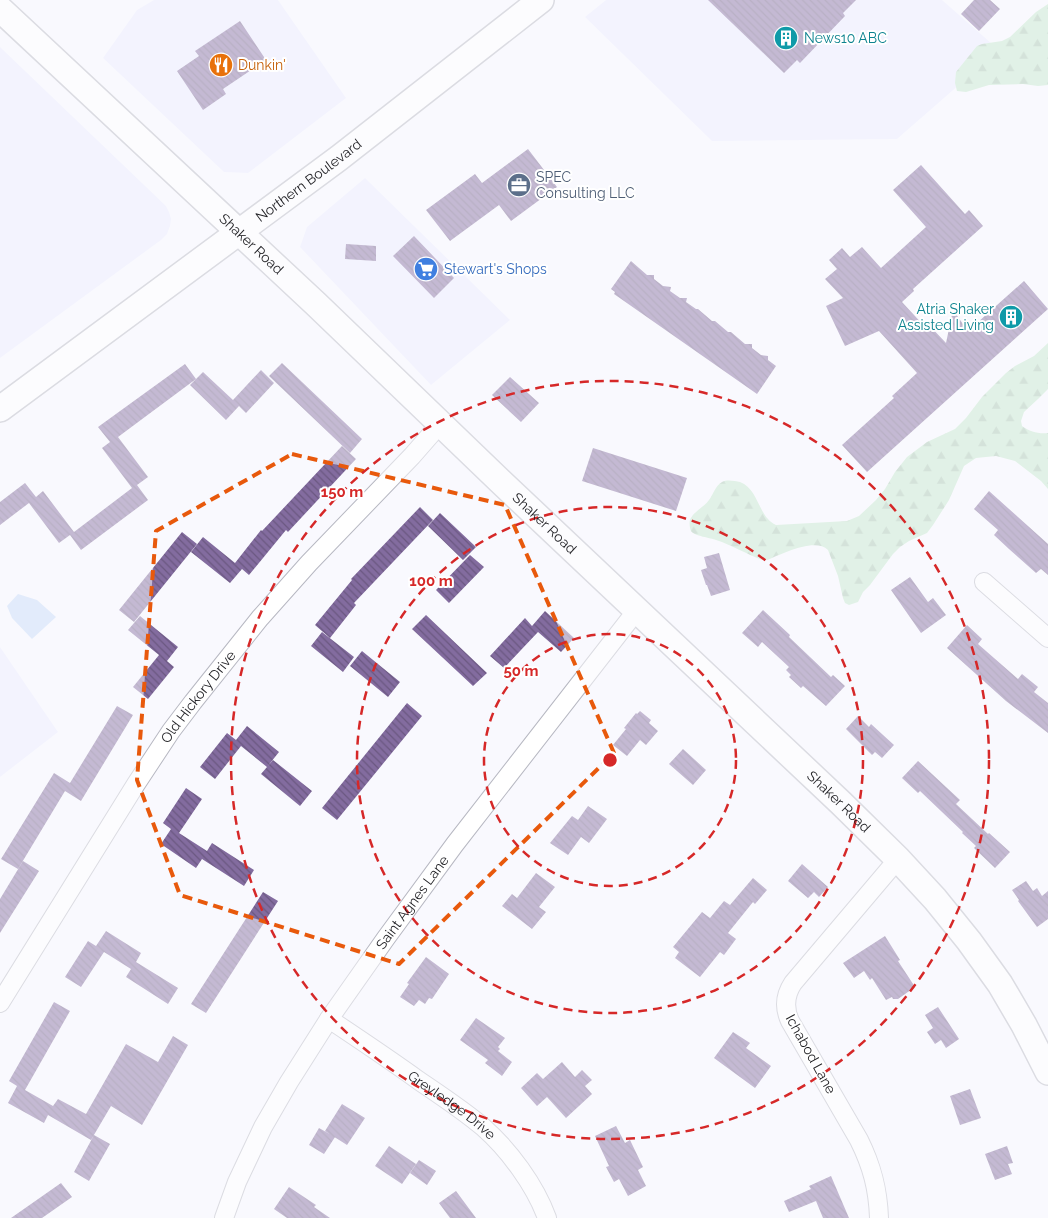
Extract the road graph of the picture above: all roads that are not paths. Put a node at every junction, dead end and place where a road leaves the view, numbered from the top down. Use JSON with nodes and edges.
{"nodes":[{"id":1,"x":541,"y":0,"type":"edge"},
{"id":2,"x":0,"y":9,"type":"edge"},
{"id":3,"x":238,"y":232,"type":"junction"},
{"id":4,"x":0,"y":409,"type":"edge"},
{"id":5,"x":440,"y":424,"type":"junction"},
{"id":6,"x":984,"y":582,"type":"dead end"},
{"id":7,"x":637,"y":610,"type":"junction"},
{"id":8,"x":1048,"y":638,"type":"edge"},
{"id":9,"x":898,"y":860,"type":"junction"},
{"id":10,"x":0,"y":1003,"type":"edge"},
{"id":11,"x":330,"y":1019,"type":"junction"},
{"id":12,"x":1048,"y":1072,"type":"edge"},
{"id":13,"x":224,"y":1218,"type":"edge"},
{"id":14,"x":547,"y":1218,"type":"edge"},
{"id":15,"x":879,"y":1218,"type":"edge"}],
"edges":[{"from":1,"to":3,"type":"main road","name":"Northern Boulevard"},
{"from":2,"to":3,"type":"main road","name":"Shaker Road"},
{"from":3,"to":4,"type":"main road","name":"Northern Boulevard"},
{"from":3,"to":5,"type":"main road","name":"Shaker Road"},
{"from":5,"to":7,"type":"main road","name":"Shaker Road"},
{"from":5,"to":10,"type":"street","name":"Old Hickory Drive"},
{"from":6,"to":8,"type":"street"},
{"from":7,"to":9,"type":"main road","name":"Shaker Road"},
{"from":7,"to":11,"type":"street","name":"Saint Agnes Lane"},
{"from":9,"to":12,"type":"main road","name":"Shaker Road"},
{"from":9,"to":15,"type":"street","name":"Ichabod Lane"},
{"from":11,"to":13,"type":"street","name":"Saint Agnes Lane"},
{"from":11,"to":14,"type":"street","name":"Greyledge Drive"}]}
